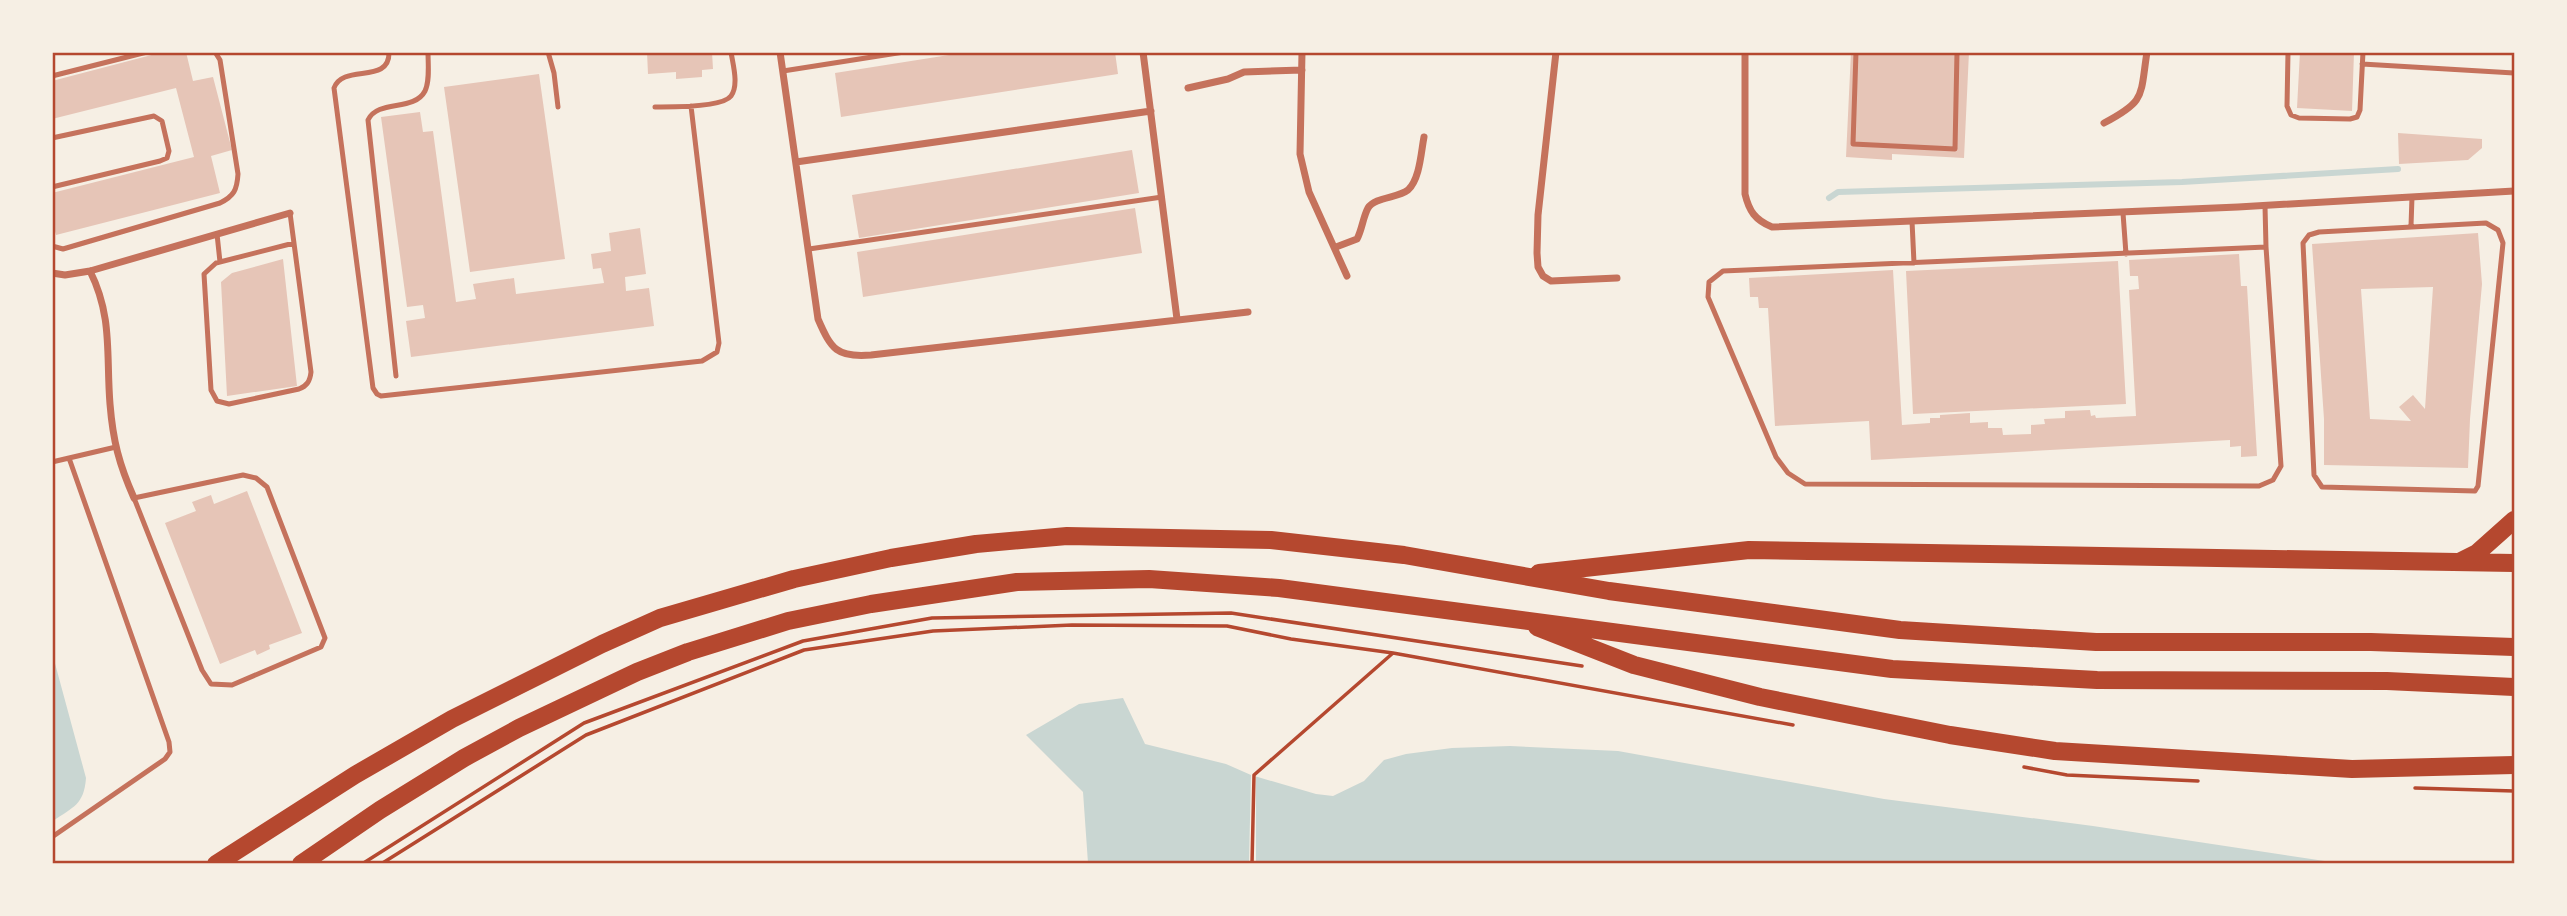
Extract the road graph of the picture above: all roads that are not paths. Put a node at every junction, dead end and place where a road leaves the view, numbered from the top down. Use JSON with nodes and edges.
{"nodes":[{"id":1,"x":147,"y":52,"type":"edge"},
{"id":2,"x":215,"y":52,"type":"edge"},
{"id":3,"x":388,"y":52,"type":"edge"},
{"id":4,"x":428,"y":52,"type":"edge"},
{"id":5,"x":548,"y":52,"type":"edge"},
{"id":6,"x":732,"y":52,"type":"edge"},
{"id":7,"x":780,"y":52,"type":"edge"},
{"id":8,"x":904,"y":52,"type":"edge"},
{"id":9,"x":1143,"y":52,"type":"edge"},
{"id":10,"x":1302,"y":52,"type":"edge"},
{"id":11,"x":1556,"y":52,"type":"edge"},
{"id":12,"x":1745,"y":52,"type":"edge"},
{"id":13,"x":1856,"y":52,"type":"edge"},
{"id":14,"x":1957,"y":52,"type":"edge"},
{"id":15,"x":2147,"y":52,"type":"edge"},
{"id":16,"x":2288,"y":52,"type":"edge"},
{"id":17,"x":2363,"y":52,"type":"edge"},
{"id":18,"x":2362,"y":64,"type":"junction"},
{"id":19,"x":1302,"y":70,"type":"junction"},
{"id":20,"x":783,"y":71,"type":"junction"},
{"id":21,"x":2515,"y":73,"type":"edge"},
{"id":22,"x":52,"y":76,"type":"edge"},
{"id":23,"x":1188,"y":88,"type":"dead end"},
{"id":24,"x":691,"y":106,"type":"junction"},
{"id":25,"x":558,"y":107,"type":"dead end"},
{"id":26,"x":655,"y":107,"type":"dead end"},
{"id":27,"x":1151,"y":111,"type":"junction"},
{"id":28,"x":2104,"y":123,"type":"dead end"},
{"id":29,"x":1424,"y":137,"type":"dead end"},
{"id":30,"x":52,"y":138,"type":"edge"},
{"id":31,"x":796,"y":162,"type":"junction"},
{"id":32,"x":52,"y":187,"type":"edge"},
{"id":33,"x":2514,"y":191,"type":"edge"},
{"id":34,"x":1161,"y":197,"type":"junction"},
{"id":35,"x":2412,"y":197,"type":"junction"},
{"id":36,"x":2264,"y":206,"type":"junction"},
{"id":37,"x":2123,"y":212,"type":"junction"},
{"id":38,"x":290,"y":213,"type":"joint"},
{"id":39,"x":1912,"y":221,"type":"junction"},
{"id":40,"x":2411,"y":226,"type":"junction"},
{"id":41,"x":216,"y":234,"type":"junction"},
{"id":42,"x":293,"y":243,"type":"junction"},
{"id":43,"x":52,"y":246,"type":"edge"},
{"id":44,"x":1336,"y":247,"type":"junction"},
{"id":45,"x":2266,"y":247,"type":"junction"},
{"id":46,"x":808,"y":249,"type":"junction"},
{"id":47,"x":2126,"y":254,"type":"junction"},
{"id":48,"x":220,"y":262,"type":"junction"},
{"id":49,"x":1914,"y":263,"type":"junction"},
{"id":50,"x":90,"y":271,"type":"junction"},
{"id":51,"x":52,"y":273,"type":"edge"},
{"id":52,"x":1347,"y":276,"type":"dead end"},
{"id":53,"x":1617,"y":278,"type":"dead end"},
{"id":54,"x":1248,"y":312,"type":"dead end"},
{"id":55,"x":1177,"y":319,"type":"junction"},
{"id":56,"x":396,"y":376,"type":"dead end"},
{"id":57,"x":116,"y":447,"type":"junction"},
{"id":58,"x":69,"y":458,"type":"junction"},
{"id":59,"x":52,"y":462,"type":"edge"},
{"id":60,"x":134,"y":498,"type":"junction"},
{"id":61,"x":2515,"y":520,"type":"edge"},
{"id":62,"x":2459,"y":562,"type":"junction"},
{"id":63,"x":2515,"y":563,"type":"edge"},
{"id":64,"x":1518,"y":576,"type":"junction"},
{"id":65,"x":1510,"y":617,"type":"junction"},
{"id":66,"x":2515,"y":647,"type":"edge"},
{"id":67,"x":2515,"y":687,"type":"edge"},
{"id":68,"x":2515,"y":765,"type":"edge"},
{"id":69,"x":52,"y":837,"type":"edge"},
{"id":70,"x":216,"y":863,"type":"edge"},
{"id":71,"x":301,"y":863,"type":"edge"}],
"edges":[{"from":1,"to":22,"type":"lane"},
{"from":2,"to":43,"type":"lane"},
{"from":3,"to":24,"type":"lane"},
{"from":4,"to":56,"type":"lane"},
{"from":5,"to":25,"type":"lane"},
{"from":6,"to":24,"type":"lane"},
{"from":7,"to":20,"type":"street"},
{"from":8,"to":20,"type":"lane"},
{"from":9,"to":27,"type":"street"},
{"from":10,"to":19,"type":"street"},
{"from":11,"to":53,"type":"street"},
{"from":12,"to":39,"type":"street"},
{"from":13,"to":14,"type":"lane"},
{"from":15,"to":28,"type":"street"},
{"from":16,"to":18,"type":"lane"},
{"from":17,"to":18,"type":"lane"},
{"from":18,"to":21,"type":"lane"},
{"from":19,"to":23,"type":"street"},
{"from":19,"to":44,"type":"street"},
{"from":20,"to":31,"type":"street"},
{"from":24,"to":26,"type":"lane"},
{"from":27,"to":31,"type":"street"},
{"from":27,"to":34,"type":"street"},
{"from":29,"to":44,"type":"street"},
{"from":30,"to":32,"type":"lane"},
{"from":31,"to":46,"type":"street"},
{"from":33,"to":35,"type":"street"},
{"from":34,"to":46,"type":"lane"},
{"from":34,"to":55,"type":"street"},
{"from":35,"to":36,"type":"street"},
{"from":35,"to":40,"type":"lane"},
{"from":36,"to":37,"type":"street"},
{"from":36,"to":45,"type":"lane"},
{"from":37,"to":39,"type":"street"},
{"from":37,"to":47,"type":"lane"},
{"from":38,"to":41,"type":"street"},
{"from":38,"to":42,"type":"lane"},
{"from":39,"to":49,"type":"lane"},
{"from":40,"to":40,"type":"lane"},
{"from":41,"to":48,"type":"lane"},
{"from":41,"to":50,"type":"street"},
{"from":42,"to":48,"type":"lane"},
{"from":42,"to":48,"type":"lane"},
{"from":44,"to":52,"type":"street"},
{"from":45,"to":47,"type":"lane"},
{"from":45,"to":49,"type":"lane"},
{"from":46,"to":55,"type":"street"},
{"from":47,"to":49,"type":"lane"},
{"from":50,"to":51,"type":"street"},
{"from":50,"to":57,"type":"street"},
{"from":54,"to":55,"type":"street"},
{"from":57,"to":58,"type":"lane"},
{"from":57,"to":60,"type":"street"},
{"from":58,"to":59,"type":"lane"},
{"from":58,"to":69,"type":"lane"},
{"from":60,"to":60,"type":"lane"},
{"from":61,"to":62,"type":"highway"},
{"from":62,"to":63,"type":"highway"},
{"from":62,"to":64,"type":"highway"},
{"from":64,"to":66,"type":"highway"},
{"from":64,"to":70,"type":"highway"},
{"from":65,"to":67,"type":"highway"},
{"from":65,"to":68,"type":"highway"},
{"from":65,"to":71,"type":"highway"}]}
